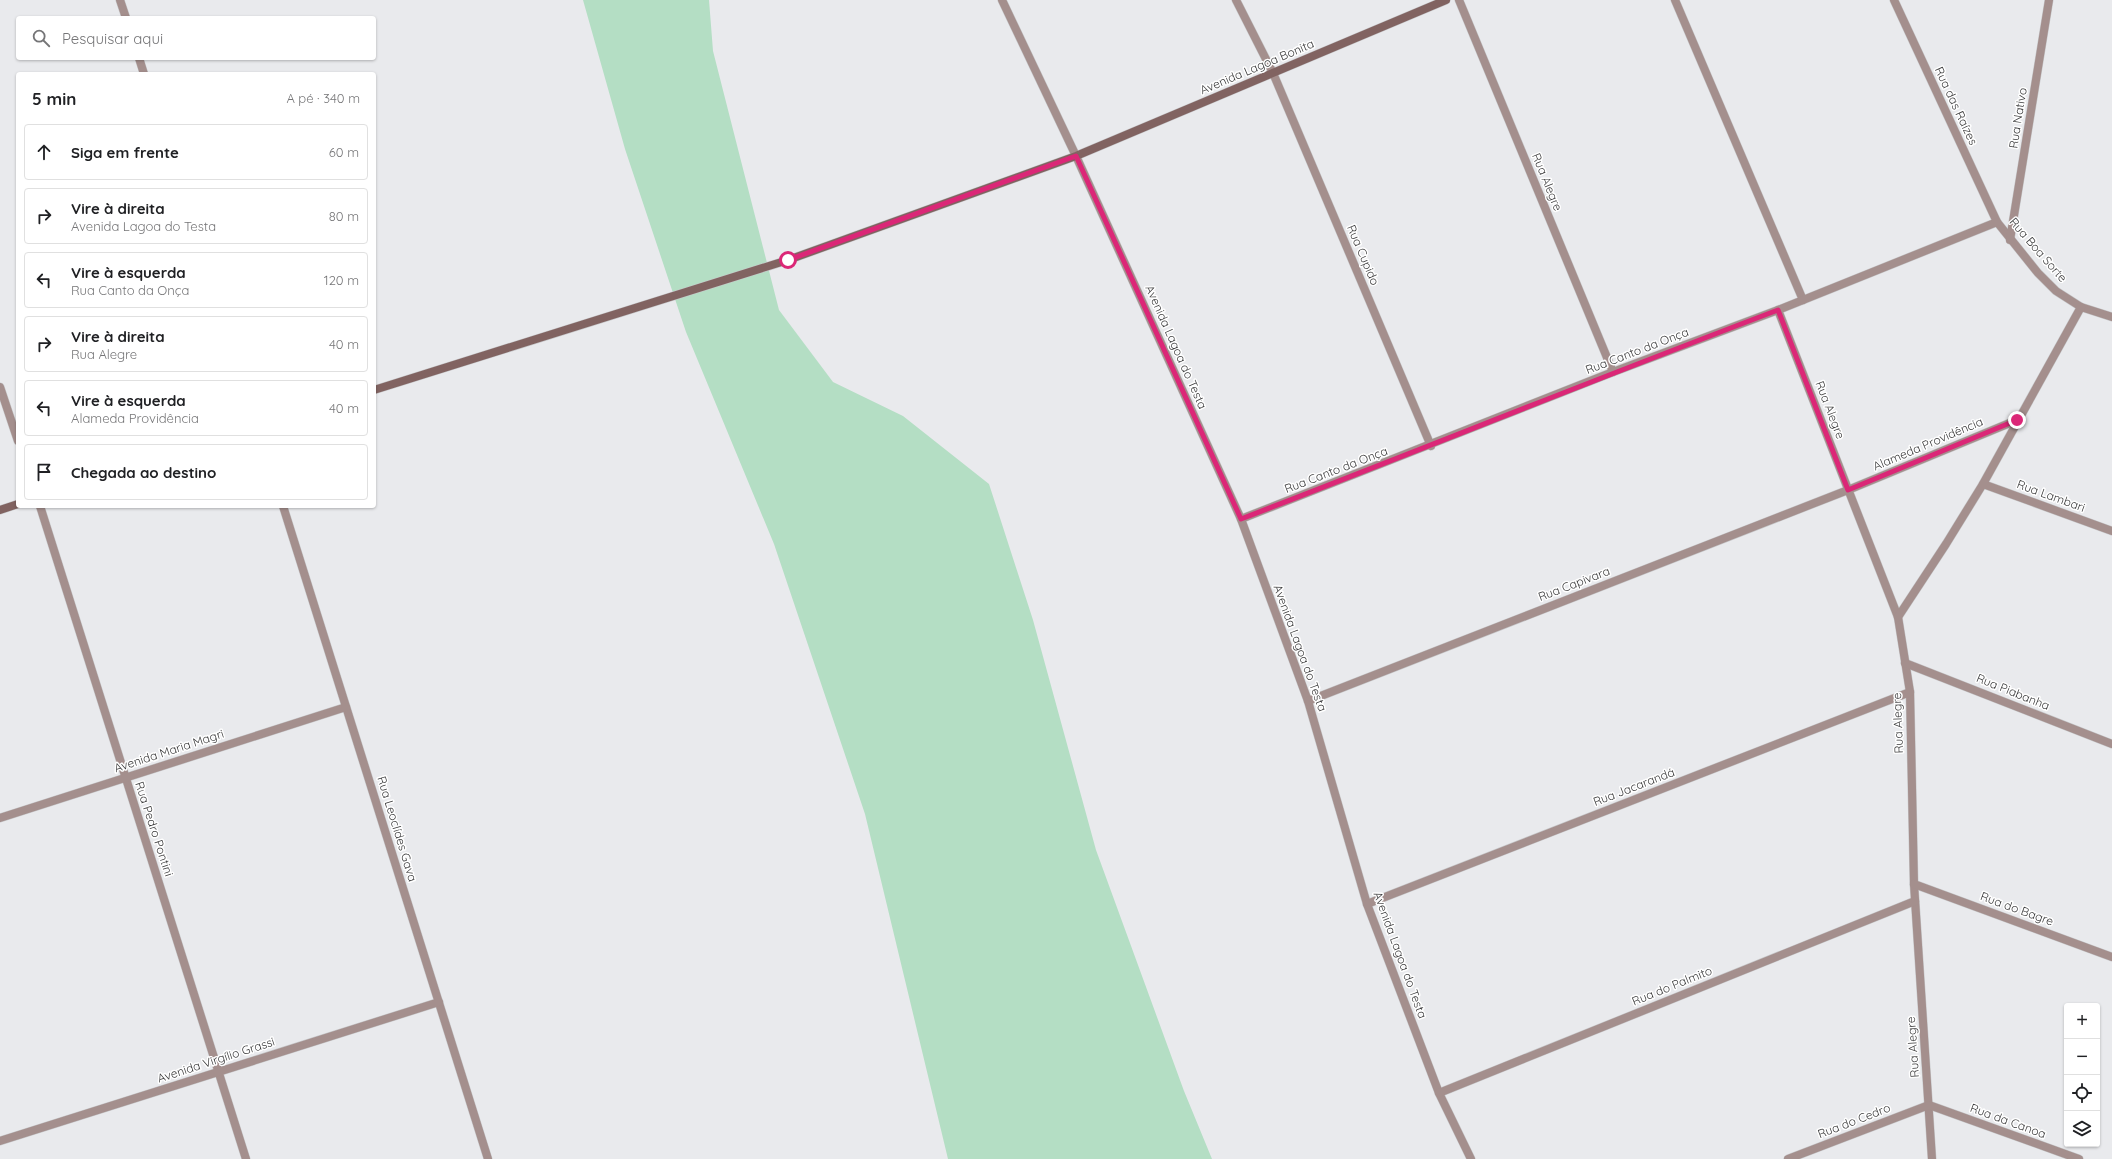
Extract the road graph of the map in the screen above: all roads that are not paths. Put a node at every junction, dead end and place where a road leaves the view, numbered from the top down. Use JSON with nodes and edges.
{"nodes":[{"id":1,"x":120,"y":0,"type":"edge"},
{"id":2,"x":1002,"y":0,"type":"edge"},
{"id":3,"x":1236,"y":0,"type":"edge"},
{"id":4,"x":1446,"y":0,"type":"edge"},
{"id":5,"x":1459,"y":0,"type":"edge"},
{"id":6,"x":1675,"y":0,"type":"edge"},
{"id":7,"x":1894,"y":0,"type":"edge"},
{"id":8,"x":2050,"y":0,"type":"edge"},
{"id":9,"x":125,"y":16,"type":"edge"},
{"id":10,"x":140,"y":60,"type":"edge"},
{"id":11,"x":143,"y":72,"type":"edge"},
{"id":12,"x":1273,"y":73,"type":"junction"},
{"id":13,"x":1076,"y":156,"type":"junction"},
{"id":14,"x":1997,"y":222,"type":"junction"},
{"id":15,"x":2010,"y":240,"type":"junction"},
{"id":16,"x":1803,"y":300,"type":"junction"},
{"id":17,"x":2081,"y":308,"type":"junction"},
{"id":18,"x":1778,"y":310,"type":"junction"},
{"id":19,"x":2112,"y":317,"type":"edge"},
{"id":20,"x":1612,"y":372,"type":"junction"},
{"id":21,"x":0,"y":388,"type":"edge"},
{"id":22,"x":376,"y":389,"type":"edge"},
{"id":23,"x":2017,"y":420,"type":"junction"},
{"id":24,"x":16,"y":435,"type":"edge"},
{"id":25,"x":1431,"y":446,"type":"junction"},
{"id":26,"x":1982,"y":484,"type":"junction"},
{"id":27,"x":1848,"y":490,"type":"junction"},
{"id":28,"x":16,"y":505,"type":"edge"},
{"id":29,"x":41,"y":508,"type":"edge"},
{"id":30,"x":284,"y":508,"type":"edge"},
{"id":31,"x":0,"y":510,"type":"edge"},
{"id":32,"x":1241,"y":519,"type":"junction"},
{"id":33,"x":2112,"y":531,"type":"edge"},
{"id":34,"x":1898,"y":617,"type":"junction"},
{"id":35,"x":1905,"y":663,"type":"junction"},
{"id":36,"x":1910,"y":692,"type":"junction"},
{"id":37,"x":1308,"y":701,"type":"junction"},
{"id":38,"x":346,"y":707,"type":"junction"},
{"id":39,"x":2112,"y":744,"type":"edge"},
{"id":40,"x":125,"y":778,"type":"junction"},
{"id":41,"x":0,"y":818,"type":"edge"},
{"id":42,"x":1914,"y":884,"type":"junction"},
{"id":43,"x":1915,"y":901,"type":"junction"},
{"id":44,"x":1367,"y":904,"type":"junction"},
{"id":45,"x":2112,"y":957,"type":"edge"},
{"id":46,"x":439,"y":1002,"type":"junction"},
{"id":47,"x":218,"y":1072,"type":"junction"},
{"id":48,"x":1438,"y":1093,"type":"junction"},
{"id":49,"x":1929,"y":1105,"type":"junction"},
{"id":50,"x":0,"y":1141,"type":"edge"},
{"id":51,"x":246,"y":1159,"type":"edge"},
{"id":52,"x":488,"y":1159,"type":"edge"},
{"id":53,"x":1471,"y":1159,"type":"edge"},
{"id":54,"x":1788,"y":1159,"type":"edge"},
{"id":55,"x":1932,"y":1159,"type":"edge"},
{"id":56,"x":2079,"y":1159,"type":"edge"}],
"edges":[{"from":1,"to":9,"type":"street"},
{"from":2,"to":13,"type":"street","name":"Avenida Lagoa do Testa"},
{"from":3,"to":12,"type":"street","name":"Rua Cupido"},
{"from":4,"to":12,"type":"main road","name":"Avenida Lagoa Bonita"},
{"from":5,"to":20,"type":"street","name":"Rua Alegre"},
{"from":6,"to":16,"type":"street"},
{"from":7,"to":14,"type":"street","name":"Rua das Raízes"},
{"from":8,"to":15,"type":"street","name":"Rua Nativo"},
{"from":10,"to":11,"type":"street"},
{"from":12,"to":13,"type":"main road","name":"Avenida Lagoa Bonita"},
{"from":12,"to":25,"type":"street","name":"Rua Cupido"},
{"from":13,"to":22,"type":"main road","name":"Avenida Lagoa Bonita"},
{"from":13,"to":32,"type":"street","name":"Avenida Lagoa do Testa"},
{"from":14,"to":15,"type":"street","name":"Rua Boa Sorte"},
{"from":14,"to":16,"type":"street","name":"Rua Canto da Onça"},
{"from":15,"to":17,"type":"street","name":"Rua Boa Sorte"},
{"from":16,"to":18,"type":"street","name":"Rua Canto da Onça"},
{"from":17,"to":19,"type":"street","name":"Rua Boa Sorte"},
{"from":17,"to":23,"type":"street"},
{"from":18,"to":20,"type":"street","name":"Rua Canto da Onça"},
{"from":18,"to":27,"type":"street","name":"Rua Alegre"},
{"from":20,"to":25,"type":"street","name":"Rua Canto da Onça"},
{"from":21,"to":24,"type":"street"},
{"from":23,"to":26,"type":"street"},
{"from":23,"to":27,"type":"street","name":"Alameda Providência"},
{"from":25,"to":32,"type":"street","name":"Rua Canto da Onça"},
{"from":26,"to":33,"type":"street","name":"Rua Lambari"},
{"from":26,"to":34,"type":"street"},
{"from":27,"to":34,"type":"street","name":"Rua Alegre"},
{"from":27,"to":37,"type":"street","name":"Rua Capivara"},
{"from":28,"to":31,"type":"main road"},
{"from":29,"to":40,"type":"street","name":"Rua Pedro Pontini"},
{"from":30,"to":38,"type":"street","name":"Rua Leoclídes Gava"},
{"from":32,"to":37,"type":"street","name":"Avenida Lagoa do Testa"},
{"from":34,"to":35,"type":"street","name":"Rua Alegre"},
{"from":35,"to":36,"type":"street","name":"Rua Alegre"},
{"from":35,"to":39,"type":"street","name":"Rua Piabanha"},
{"from":36,"to":42,"type":"street","name":"Rua Alegre"},
{"from":36,"to":44,"type":"street","name":"Rua Jacarandá"},
{"from":37,"to":44,"type":"street","name":"Avenida Lagoa do Testa"},
{"from":38,"to":40,"type":"street","name":"Avenida Maria Magri"},
{"from":38,"to":46,"type":"street","name":"Rua Leoclídes Gava"},
{"from":40,"to":41,"type":"street","name":"Avenida Maria Magri"},
{"from":40,"to":47,"type":"street","name":"Rua Pedro Pontini"},
{"from":42,"to":43,"type":"street","name":"Rua Alegre"},
{"from":42,"to":45,"type":"street","name":"Rua do Bagre"},
{"from":43,"to":48,"type":"street","name":"Rua do Palmito"},
{"from":43,"to":49,"type":"street","name":"Rua Alegre"},
{"from":44,"to":48,"type":"street","name":"Avenida Lagoa do Testa"},
{"from":46,"to":47,"type":"street","name":"Avenida Virgílio Grassi"},
{"from":46,"to":52,"type":"street","name":"Rua Leoclídes Gava"},
{"from":47,"to":50,"type":"street","name":"Avenida Virgílio Grassi"},
{"from":47,"to":51,"type":"street","name":"Rua Pedro Pontini"},
{"from":48,"to":53,"type":"street","name":"Avenida Lagoa do Testa"},
{"from":49,"to":54,"type":"street","name":"Rua do Cedro"},
{"from":49,"to":55,"type":"street","name":"Rua Alegre"},
{"from":49,"to":56,"type":"street","name":"Rua da Canoa"}]}
